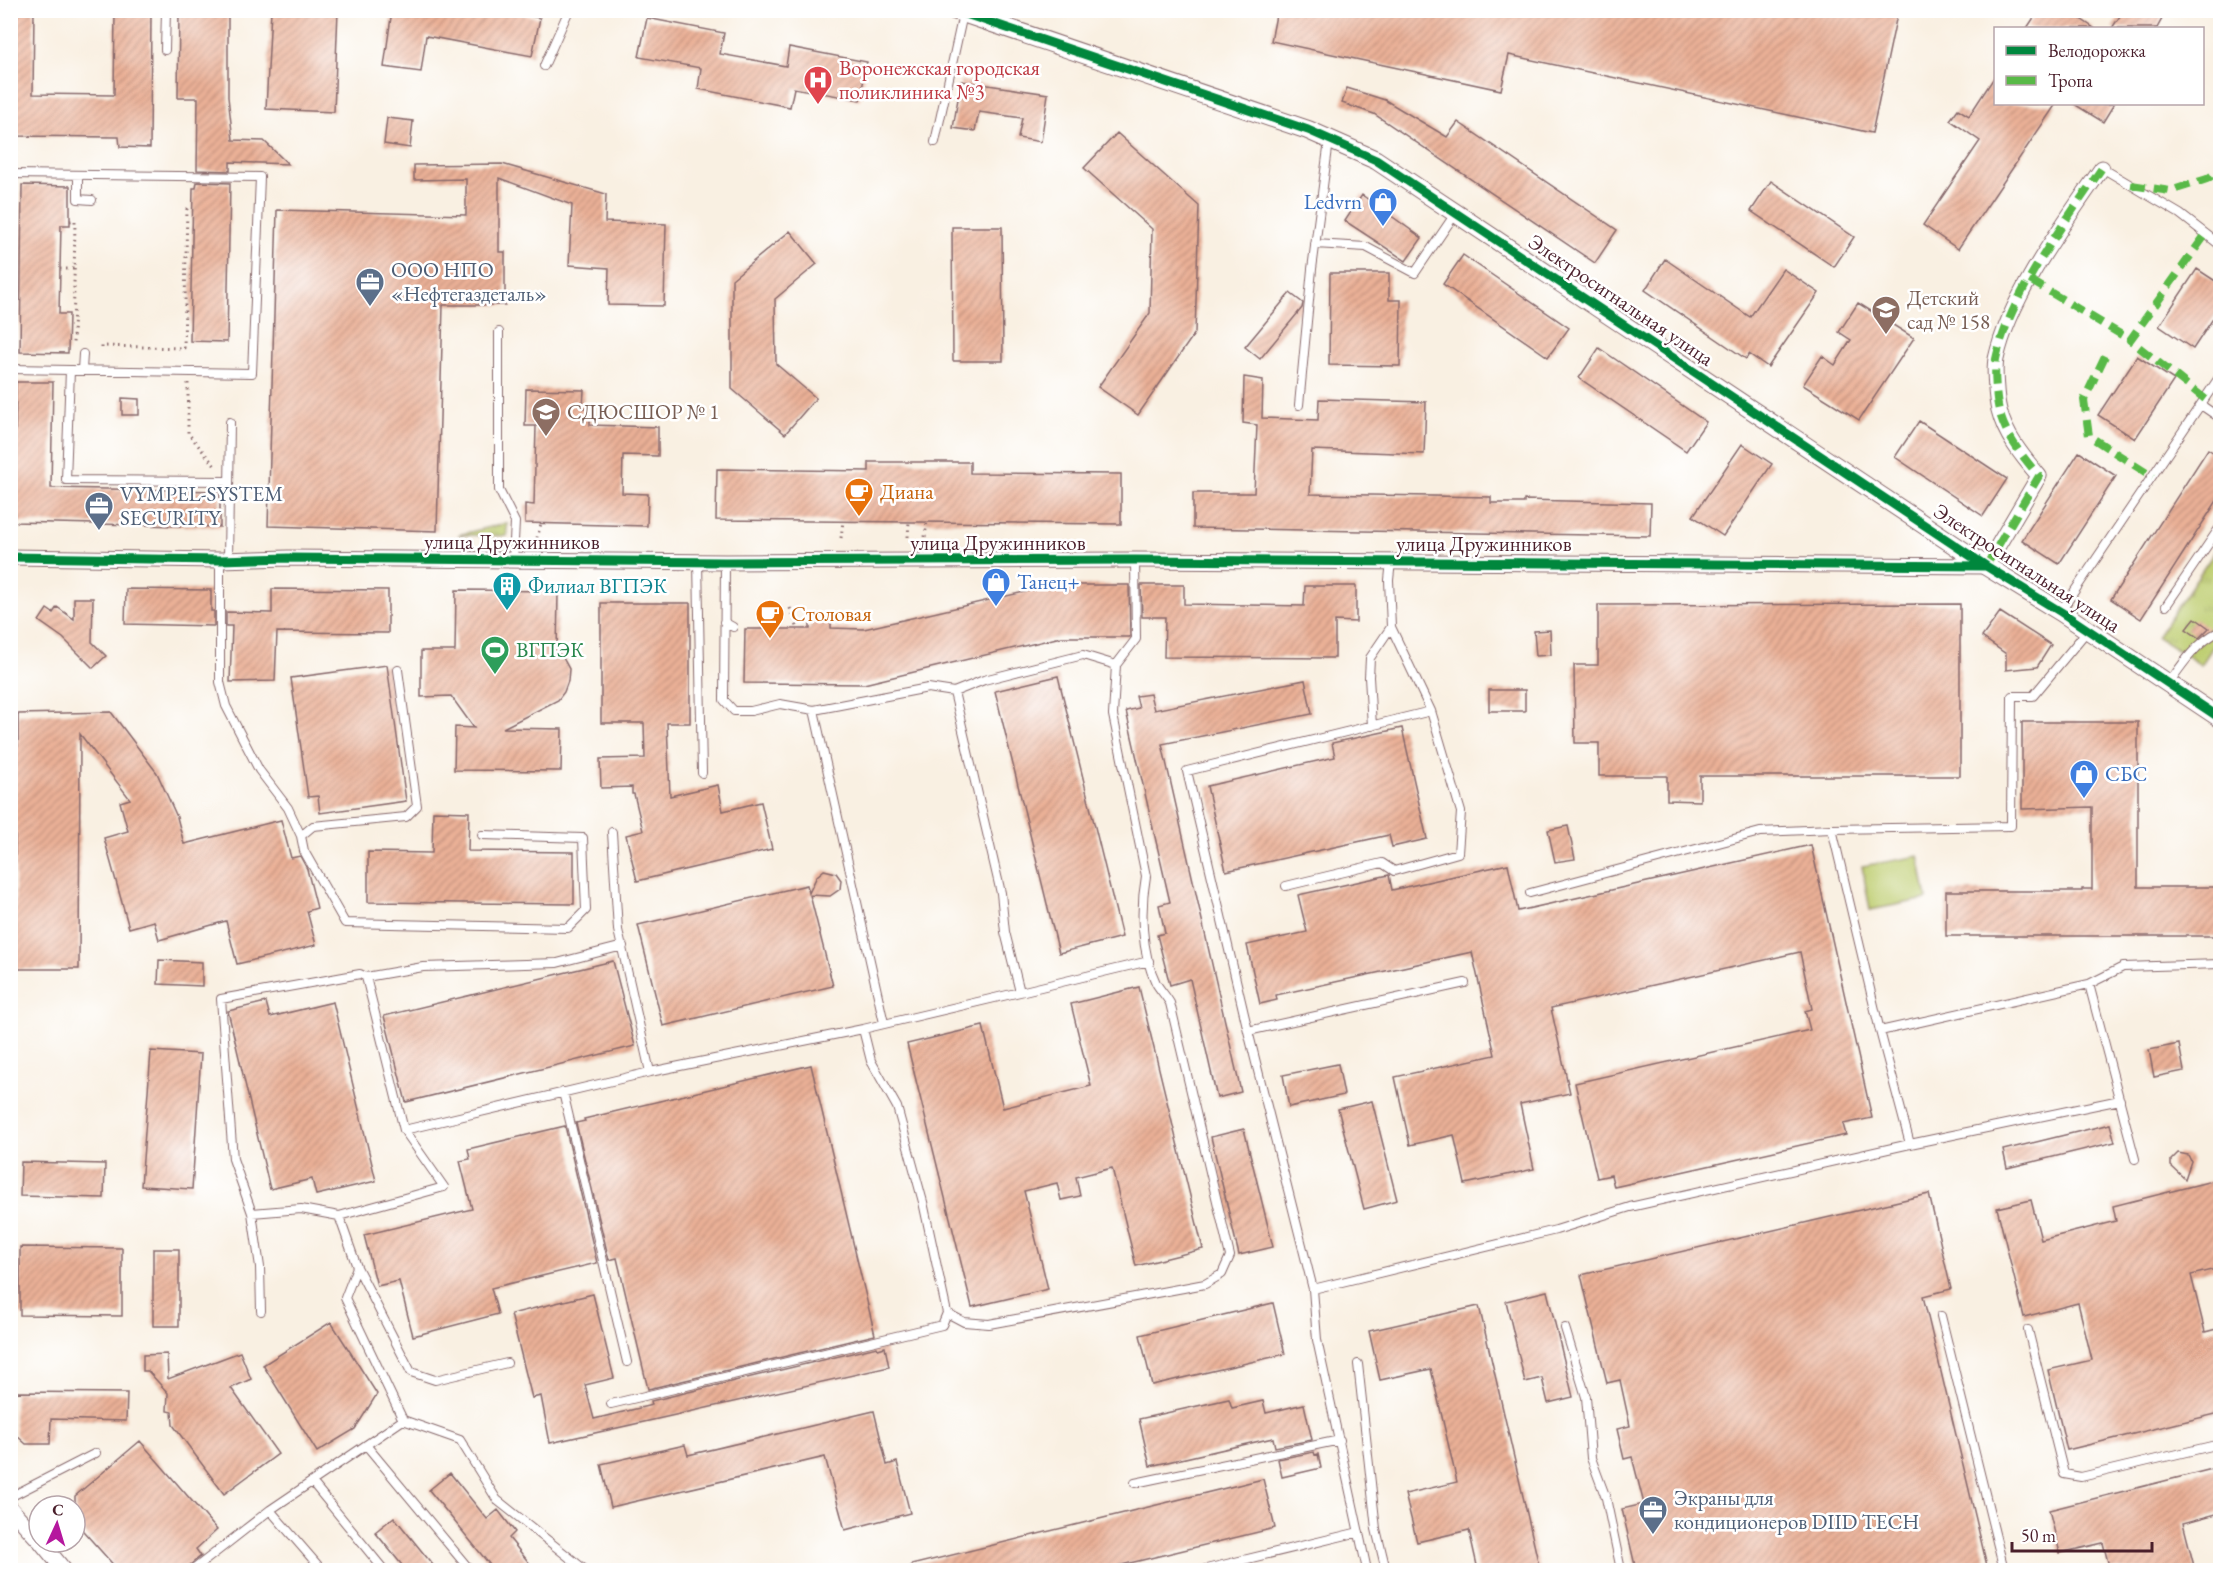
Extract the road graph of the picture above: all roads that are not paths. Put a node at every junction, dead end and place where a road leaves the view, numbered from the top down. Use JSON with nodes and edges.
{"nodes":[{"id":1,"x":166,"y":10,"type":"edge"},
{"id":2,"x":569,"y":10,"type":"edge"},
{"id":3,"x":959,"y":12,"type":"edge"},
{"id":4,"x":165,"y":50,"type":"dead end"},
{"id":5,"x":544,"y":66,"type":"dead end"},
{"id":6,"x":1329,"y":139,"type":"junction"},
{"id":7,"x":935,"y":142,"type":"dead end"},
{"id":8,"x":2102,"y":168,"type":"joint"},
{"id":9,"x":10,"y":174,"type":"edge"},
{"id":10,"x":78,"y":175,"type":"junction"},
{"id":11,"x":92,"y":200,"type":"dead end"},
{"id":12,"x":1456,"y":213,"type":"junction"},
{"id":13,"x":1315,"y":244,"type":"junction"},
{"id":14,"x":2220,"y":245,"type":"edge"},
{"id":15,"x":499,"y":332,"type":"dead end"},
{"id":16,"x":83,"y":350,"type":"road end"},
{"id":17,"x":10,"y":369,"type":"edge"},
{"id":18,"x":70,"y":370,"type":"junction"},
{"id":19,"x":82,"y":370,"type":"junction"},
{"id":20,"x":2220,"y":376,"type":"edge"},
{"id":21,"x":1299,"y":405,"type":"dead end"},
{"id":22,"x":2201,"y":405,"type":"junction"},
{"id":23,"x":2220,"y":418,"type":"edge"},
{"id":24,"x":230,"y":422,"type":"dead end"},
{"id":25,"x":228,"y":481,"type":"junction"},
{"id":26,"x":2220,"y":527,"type":"edge"},
{"id":27,"x":10,"y":557,"type":"edge"},
{"id":28,"x":224,"y":560,"type":"junction"},
{"id":29,"x":513,"y":560,"type":"junction"},
{"id":30,"x":1135,"y":560,"type":"junction"},
{"id":31,"x":698,"y":561,"type":"junction"},
{"id":32,"x":1391,"y":561,"type":"junction"},
{"id":33,"x":725,"y":562,"type":"junction"},
{"id":34,"x":1986,"y":566,"type":"junction"},
{"id":35,"x":2166,"y":606,"type":"dead end"},
{"id":36,"x":2061,"y":612,"type":"junction"},
{"id":37,"x":724,"y":622,"type":"junction"},
{"id":38,"x":733,"y":627,"type":"dead end"},
{"id":39,"x":1391,"y":627,"type":"junction"},
{"id":40,"x":2088,"y":630,"type":"junction"},
{"id":41,"x":2220,"y":631,"type":"edge"},
{"id":42,"x":1116,"y":665,"type":"junction"},
{"id":43,"x":398,"y":670,"type":"dead end"},
{"id":44,"x":2169,"y":683,"type":"junction"},
{"id":45,"x":954,"y":692,"type":"junction"},
{"id":46,"x":814,"y":710,"type":"junction"},
{"id":47,"x":1431,"y":711,"type":"junction"},
{"id":48,"x":2220,"y":718,"type":"edge"},
{"id":49,"x":1372,"y":726,"type":"junction"},
{"id":50,"x":702,"y":773,"type":"dead end"},
{"id":51,"x":1832,"y":829,"type":"junction"},
{"id":52,"x":612,"y":832,"type":"dead end"},
{"id":53,"x":482,"y":835,"type":"dead end"},
{"id":54,"x":301,"y":836,"type":"junction"},
{"id":55,"x":1286,"y":886,"type":"dead end"},
{"id":56,"x":1530,"y":893,"type":"dead end"},
{"id":57,"x":623,"y":946,"type":"junction"},
{"id":58,"x":1149,"y":961,"type":"junction"},
{"id":59,"x":2220,"y":964,"type":"edge"},
{"id":60,"x":366,"y":977,"type":"junction"},
{"id":61,"x":1465,"y":983,"type":"dead end"},
{"id":62,"x":2089,"y":984,"type":"junction"},
{"id":63,"x":1020,"y":992,"type":"junction"},
{"id":64,"x":884,"y":1023,"type":"junction"},
{"id":65,"x":863,"y":1029,"type":"junction"},
{"id":66,"x":1248,"y":1031,"type":"junction"},
{"id":67,"x":1880,"y":1031,"type":"junction"},
{"id":68,"x":650,"y":1072,"type":"junction"},
{"id":69,"x":563,"y":1092,"type":"junction"},
{"id":70,"x":2120,"y":1100,"type":"junction"},
{"id":71,"x":404,"y":1130,"type":"junction"},
{"id":72,"x":1910,"y":1144,"type":"junction"},
{"id":73,"x":2135,"y":1159,"type":"dead end"},
{"id":74,"x":252,"y":1213,"type":"junction"},
{"id":75,"x":339,"y":1216,"type":"junction"},
{"id":76,"x":357,"y":1267,"type":"junction"},
{"id":77,"x":1313,"y":1289,"type":"junction"},
{"id":78,"x":261,"y":1311,"type":"dead end"},
{"id":79,"x":947,"y":1313,"type":"junction"},
{"id":80,"x":1941,"y":1316,"type":"dead end"},
{"id":81,"x":1565,"y":1328,"type":"dead end"},
{"id":82,"x":2028,"y":1330,"type":"dead end"},
{"id":83,"x":627,"y":1362,"type":"dead end"},
{"id":84,"x":507,"y":1363,"type":"dead end"},
{"id":85,"x":1358,"y":1364,"type":"dead end"},
{"id":86,"x":611,"y":1404,"type":"dead end"},
{"id":87,"x":403,"y":1420,"type":"junction"},
{"id":88,"x":1340,"y":1440,"type":"junction"},
{"id":89,"x":2220,"y":1444,"type":"edge"},
{"id":90,"x":366,"y":1445,"type":"junction"},
{"id":91,"x":96,"y":1452,"type":"dead end"},
{"id":92,"x":312,"y":1482,"type":"junction"},
{"id":93,"x":1135,"y":1483,"type":"dead end"},
{"id":94,"x":10,"y":1497,"type":"edge"},
{"id":95,"x":10,"y":1508,"type":"edge"},
{"id":96,"x":270,"y":1510,"type":"junction"},
{"id":97,"x":27,"y":1527,"type":"edge"},
{"id":98,"x":1359,"y":1532,"type":"junction"},
{"id":99,"x":51,"y":1554,"type":"edge"},
{"id":100,"x":64,"y":1570,"type":"edge"},
{"id":101,"x":193,"y":1570,"type":"edge"},
{"id":102,"x":322,"y":1570,"type":"edge"},
{"id":103,"x":384,"y":1570,"type":"edge"},
{"id":104,"x":470,"y":1570,"type":"edge"},
{"id":105,"x":585,"y":1570,"type":"edge"},
{"id":106,"x":1202,"y":1570,"type":"edge"},
{"id":107,"x":1366,"y":1570,"type":"edge"},
{"id":108,"x":1386,"y":1570,"type":"edge"},
{"id":109,"x":1621,"y":1570,"type":"edge"},
{"id":110,"x":2004,"y":1570,"type":"edge"}],
"edges":[{"from":1,"to":4,"type":"lane"},
{"from":2,"to":5,"type":"lane"},
{"from":3,"to":6,"type":"street","name":"Электросигнальная улица"},
{"from":3,"to":7,"type":"lane"},
{"from":6,"to":12,"type":"street","name":"Электросигнальная улица"},
{"from":6,"to":13,"type":"lane"},
{"from":8,"to":14,"type":"lane"},
{"from":8,"to":34,"type":"street"},
{"from":9,"to":10,"type":"lane"},
{"from":10,"to":11,"type":"lane"},
{"from":10,"to":19,"type":"lane"},
{"from":12,"to":13,"type":"lane"},
{"from":12,"to":34,"type":"street","name":"Электросигнальная улица"},
{"from":13,"to":21,"type":"lane"},
{"from":15,"to":29,"type":"lane"},
{"from":16,"to":19,"type":"lane"},
{"from":17,"to":18,"type":"lane"},
{"from":18,"to":19,"type":"lane"},
{"from":18,"to":25,"type":"lane"},
{"from":20,"to":22,"type":"lane"},
{"from":22,"to":23,"type":"lane"},
{"from":22,"to":36,"type":"lane"},
{"from":24,"to":25,"type":"lane"},
{"from":25,"to":28,"type":"lane"},
{"from":26,"to":35,"type":"lane"},
{"from":27,"to":28,"type":"street","name":"улица Дружинников"},
{"from":28,"to":29,"type":"street","name":"улица Дружинников"},
{"from":28,"to":54,"type":"lane"},
{"from":29,"to":31,"type":"street","name":"улица Дружинников"},
{"from":30,"to":32,"type":"street","name":"улица Дружинников"},
{"from":30,"to":33,"type":"street","name":"улица Дружинников"},
{"from":30,"to":42,"type":"lane"},
{"from":31,"to":33,"type":"street","name":"улица Дружинников"},
{"from":31,"to":50,"type":"lane"},
{"from":32,"to":34,"type":"street","name":"улица Дружинников"},
{"from":32,"to":39,"type":"lane"},
{"from":33,"to":37,"type":"lane"},
{"from":34,"to":36,"type":"street","name":"Электросигнальная улица"},
{"from":36,"to":40,"type":"street","name":"Электросигнальная улица"},
{"from":37,"to":38,"type":"lane"},
{"from":37,"to":46,"type":"lane"},
{"from":39,"to":47,"type":"lane"},
{"from":39,"to":49,"type":"lane"},
{"from":40,"to":44,"type":"street","name":"Электросигнальная улица"},
{"from":40,"to":51,"type":"lane"},
{"from":41,"to":44,"type":"lane"},
{"from":42,"to":45,"type":"lane"},
{"from":42,"to":58,"type":"lane"},
{"from":43,"to":54,"type":"lane"},
{"from":44,"to":48,"type":"street","name":"Электросигнальная улица"},
{"from":45,"to":46,"type":"lane"},
{"from":45,"to":63,"type":"lane"},
{"from":46,"to":64,"type":"lane"},
{"from":47,"to":49,"type":"lane"},
{"from":47,"to":55,"type":"lane"},
{"from":49,"to":66,"type":"lane"},
{"from":51,"to":56,"type":"lane"},
{"from":51,"to":67,"type":"lane"},
{"from":52,"to":57,"type":"lane"},
{"from":53,"to":54,"type":"lane"},
{"from":57,"to":60,"type":"lane"},
{"from":57,"to":68,"type":"lane"},
{"from":58,"to":63,"type":"lane"},
{"from":58,"to":79,"type":"lane"},
{"from":59,"to":62,"type":"lane"},
{"from":60,"to":71,"type":"lane"},
{"from":60,"to":74,"type":"lane"},
{"from":61,"to":66,"type":"lane"},
{"from":62,"to":67,"type":"lane"},
{"from":62,"to":70,"type":"lane"},
{"from":63,"to":64,"type":"lane"},
{"from":64,"to":65,"type":"lane"},
{"from":65,"to":68,"type":"lane"},
{"from":65,"to":79,"type":"lane"},
{"from":66,"to":77,"type":"lane"},
{"from":67,"to":72,"type":"lane"},
{"from":68,"to":69,"type":"lane"},
{"from":69,"to":71,"type":"lane"},
{"from":69,"to":83,"type":"lane"},
{"from":70,"to":72,"type":"lane"},
{"from":70,"to":73,"type":"lane"},
{"from":71,"to":75,"type":"lane"},
{"from":72,"to":77,"type":"lane"},
{"from":74,"to":75,"type":"lane"},
{"from":74,"to":78,"type":"lane"},
{"from":75,"to":76,"type":"lane"},
{"from":76,"to":84,"type":"lane"},
{"from":76,"to":87,"type":"lane"},
{"from":77,"to":88,"type":"lane"},
{"from":79,"to":86,"type":"lane"},
{"from":80,"to":110,"type":"lane"},
{"from":81,"to":109,"type":"lane"},
{"from":82,"to":89,"type":"lane"},
{"from":85,"to":108,"type":"lane"},
{"from":87,"to":90,"type":"lane"},
{"from":87,"to":105,"type":"lane"},
{"from":88,"to":93,"type":"lane"},
{"from":88,"to":98,"type":"lane"},
{"from":90,"to":92,"type":"lane"},
{"from":90,"to":104,"type":"lane"},
{"from":91,"to":94,"type":"lane"},
{"from":92,"to":96,"type":"lane"},
{"from":92,"to":103,"type":"lane"},
{"from":95,"to":97,"type":"street"},
{"from":96,"to":101,"type":"lane"},
{"from":96,"to":102,"type":"lane"},
{"from":98,"to":106,"type":"lane"},
{"from":98,"to":107,"type":"lane"},
{"from":99,"to":100,"type":"street"}]}
